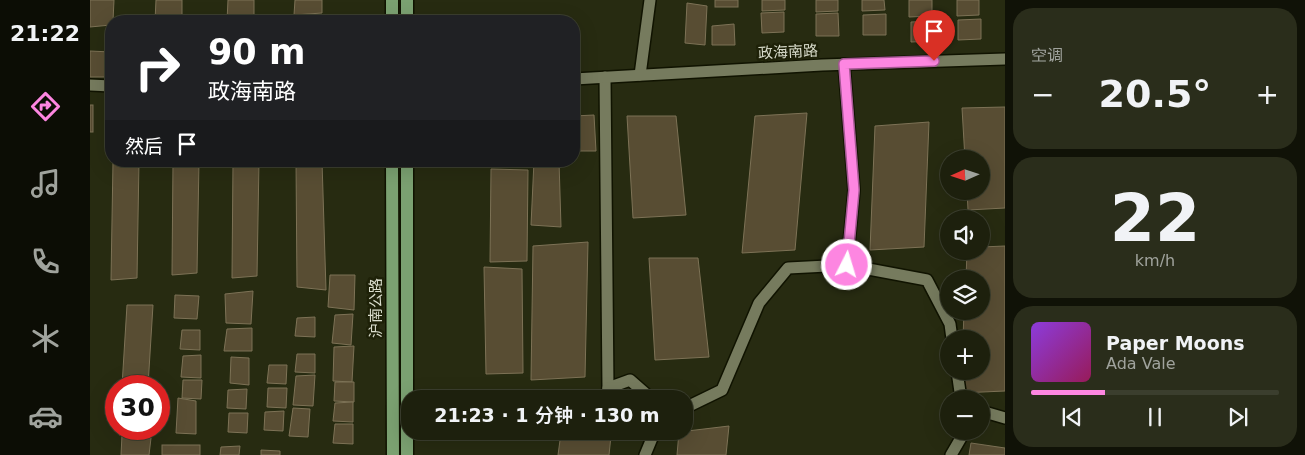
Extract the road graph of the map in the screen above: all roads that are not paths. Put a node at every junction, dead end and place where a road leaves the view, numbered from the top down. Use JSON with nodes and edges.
{"nodes":[{"id":1,"x":392,"y":0,"type":"edge"},
{"id":2,"x":406,"y":0,"type":"edge"},
{"id":3,"x":650,"y":0,"type":"edge"},
{"id":4,"x":392,"y":15,"type":"edge"},
{"id":5,"x":406,"y":15,"type":"edge"},
{"id":6,"x":1005,"y":59,"type":"edge"},
{"id":7,"x":844,"y":64,"type":"junction"},
{"id":8,"x":640,"y":75,"type":"junction"},
{"id":9,"x":605,"y":77,"type":"junction"},
{"id":10,"x":580,"y":79,"type":"edge"},
{"id":11,"x":90,"y":85,"type":"edge"},
{"id":12,"x":105,"y":86,"type":"edge"},
{"id":13,"x":392,"y":167,"type":"edge"},
{"id":14,"x":407,"y":167,"type":"edge"},
{"id":15,"x":847,"y":265,"type":"junction"},
{"id":16,"x":951,"y":330,"type":"edge"},
{"id":17,"x":408,"y":390,"type":"edge"},
{"id":18,"x":607,"y":390,"type":"edge"},
{"id":19,"x":612,"y":390,"type":"edge"},
{"id":20,"x":641,"y":390,"type":"edge"},
{"id":21,"x":693,"y":404,"type":"edge"},
{"id":22,"x":990,"y":414,"type":"edge"},
{"id":23,"x":1005,"y":418,"type":"edge"},
{"id":24,"x":407,"y":440,"type":"edge"},
{"id":25,"x":651,"y":440,"type":"edge"},
{"id":26,"x":960,"y":440,"type":"edge"},
{"id":27,"x":392,"y":455,"type":"edge"},
{"id":28,"x":407,"y":455,"type":"edge"},
{"id":29,"x":645,"y":455,"type":"edge"},
{"id":30,"x":951,"y":455,"type":"edge"}],
"edges":[{"from":1,"to":4,"type":"main road"},
{"from":2,"to":5,"type":"main road"},
{"from":3,"to":8,"type":"street"},
{"from":6,"to":7,"type":"street","name":"政海南路"},
{"from":7,"to":8,"type":"street","name":"政海南路"},
{"from":7,"to":15,"type":"street"},
{"from":8,"to":9,"type":"street","name":"政海南路"},
{"from":9,"to":10,"type":"street","name":"政海南路"},
{"from":9,"to":18,"type":"street"},
{"from":11,"to":12,"type":"street"},
{"from":13,"to":27,"type":"main road","name":"沪南公路"},
{"from":14,"to":17,"type":"main road","name":"沪南公路"},
{"from":15,"to":16,"type":"street"},
{"from":15,"to":21,"type":"street"},
{"from":19,"to":20,"type":"street"},
{"from":22,"to":23,"type":"street"},
{"from":24,"to":28,"type":"main road","name":"沪南公路"},
{"from":25,"to":29,"type":"street"},
{"from":26,"to":30,"type":"street"}]}
